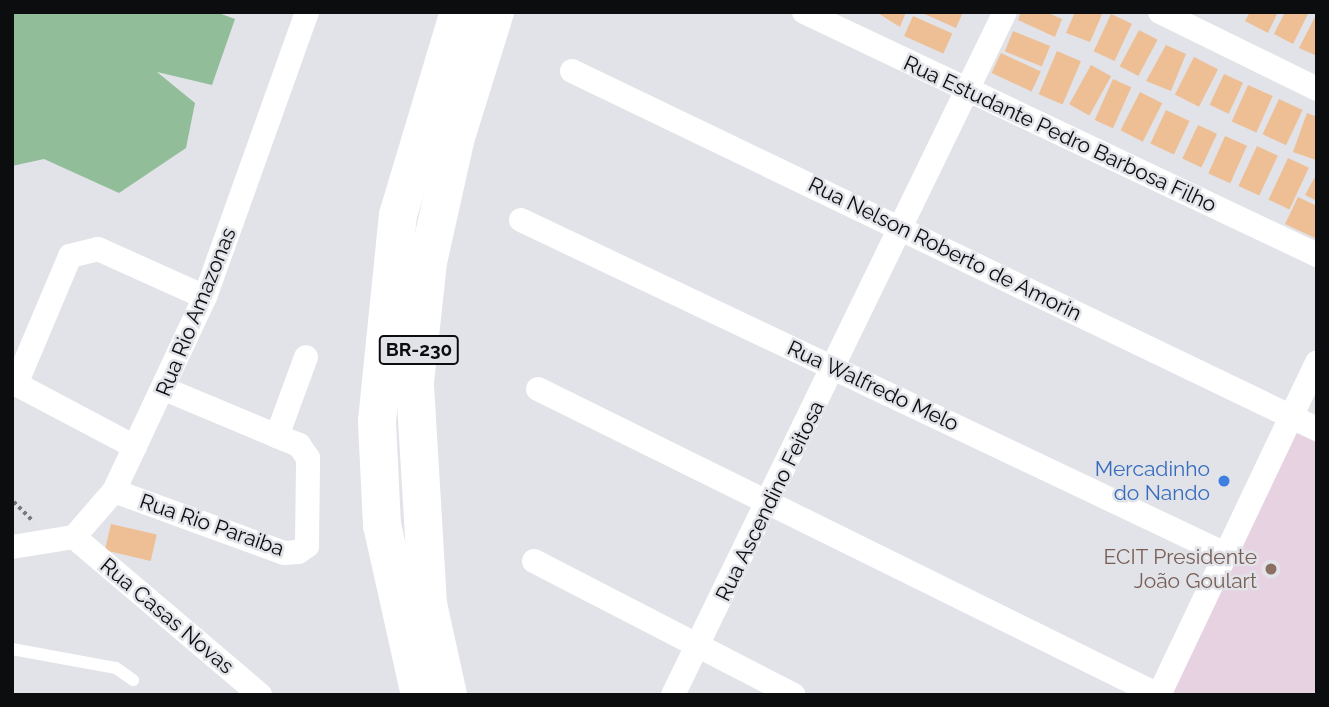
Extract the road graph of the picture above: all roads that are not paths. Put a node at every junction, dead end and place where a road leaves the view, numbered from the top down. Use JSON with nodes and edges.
{"nodes":[{"id":1,"x":307,"y":12,"type":"edge"},
{"id":2,"x":459,"y":12,"type":"edge"},
{"id":3,"x":495,"y":12,"type":"edge"},
{"id":4,"x":804,"y":12,"type":"edge"},
{"id":5,"x":1005,"y":12,"type":"edge"},
{"id":6,"x":1160,"y":12,"type":"edge"},
{"id":7,"x":572,"y":71,"type":"dead end"},
{"id":8,"x":1317,"y":89,"type":"edge"},
{"id":9,"x":967,"y":91,"type":"junction"},
{"id":10,"x":521,"y":220,"type":"dead end"},
{"id":11,"x":905,"y":228,"type":"junction"},
{"id":12,"x":1317,"y":255,"type":"edge"},
{"id":13,"x":205,"y":297,"type":"junction"},
{"id":14,"x":306,"y":357,"type":"dead end"},
{"id":15,"x":1317,"y":363,"type":"edge"},
{"id":16,"x":835,"y":368,"type":"junction"},
{"id":17,"x":538,"y":389,"type":"dead end"},
{"id":18,"x":167,"y":390,"type":"junction"},
{"id":19,"x":1291,"y":416,"type":"junction"},
{"id":20,"x":1317,"y":429,"type":"edge"},
{"id":21,"x":277,"y":436,"type":"junction"},
{"id":22,"x":135,"y":447,"type":"junction"},
{"id":23,"x":114,"y":491,"type":"junction"},
{"id":24,"x":768,"y":502,"type":"junction"},
{"id":25,"x":74,"y":537,"type":"junction"},
{"id":26,"x":12,"y":547,"type":"edge"},
{"id":27,"x":1225,"y":554,"type":"junction"},
{"id":28,"x":534,"y":561,"type":"dead end"},
{"id":29,"x":12,"y":649,"type":"edge"},
{"id":30,"x":699,"y":649,"type":"junction"},
{"id":31,"x":133,"y":680,"type":"dead end"},
{"id":32,"x":435,"y":693,"type":"edge"},
{"id":33,"x":260,"y":695,"type":"edge"},
{"id":34,"x":673,"y":695,"type":"edge"},
{"id":35,"x":794,"y":695,"type":"edge"},
{"id":36,"x":1159,"y":695,"type":"edge"}],
"edges":[{"from":1,"to":13,"type":"street","name":"Rua Rio Amazonas"},
{"from":2,"to":32,"type":"highway","number":"BR-230"},
{"from":3,"to":32,"type":"highway","number":"BR-230"},
{"from":4,"to":9,"type":"street","name":"Rua Estudante Pedro Barbosa Filho"},
{"from":5,"to":9,"type":"street","name":"Rua Ascendino Feitosa"},
{"from":6,"to":8,"type":"street"},
{"from":7,"to":11,"type":"street","name":"Rua Nelson Roberto de Amorin"},
{"from":9,"to":11,"type":"street","name":"Rua Ascendino Feitosa"},
{"from":9,"to":12,"type":"street","name":"Rua Estudante Pedro Barbosa Filho"},
{"from":10,"to":16,"type":"street","name":"Rua Walfredo Melo"},
{"from":11,"to":16,"type":"street","name":"Rua Ascendino Feitosa"},
{"from":11,"to":19,"type":"street","name":"Rua Nelson Roberto de Amorin"},
{"from":13,"to":18,"type":"street","name":"Rua Rio Amazonas"},
{"from":13,"to":22,"type":"street"},
{"from":14,"to":21,"type":"street"},
{"from":15,"to":19,"type":"street"},
{"from":16,"to":24,"type":"street","name":"Rua Ascendino Feitosa"},
{"from":16,"to":27,"type":"street","name":"Rua Walfredo Melo"},
{"from":17,"to":24,"type":"street"},
{"from":18,"to":21,"type":"street"},
{"from":18,"to":22,"type":"street","name":"Rua Rio Amazonas"},
{"from":19,"to":20,"type":"street","name":"Rua Nelson Roberto de Amorin"},
{"from":19,"to":27,"type":"street"},
{"from":21,"to":23,"type":"street","name":"Rua Rio Paraiba"},
{"from":22,"to":23,"type":"street","name":"Rua Rio Amazonas"},
{"from":23,"to":25,"type":"street","name":"Rua Rio Amazonas"},
{"from":24,"to":30,"type":"street","name":"Rua Ascendino Feitosa"},
{"from":24,"to":36,"type":"street"},
{"from":25,"to":26,"type":"street"},
{"from":25,"to":33,"type":"street","name":"Rua Casas Novas"},
{"from":27,"to":36,"type":"street"},
{"from":28,"to":30,"type":"street"},
{"from":29,"to":31,"type":"lane"},
{"from":30,"to":34,"type":"street","name":"Rua Ascendino Feitosa"},
{"from":30,"to":35,"type":"street"}]}
